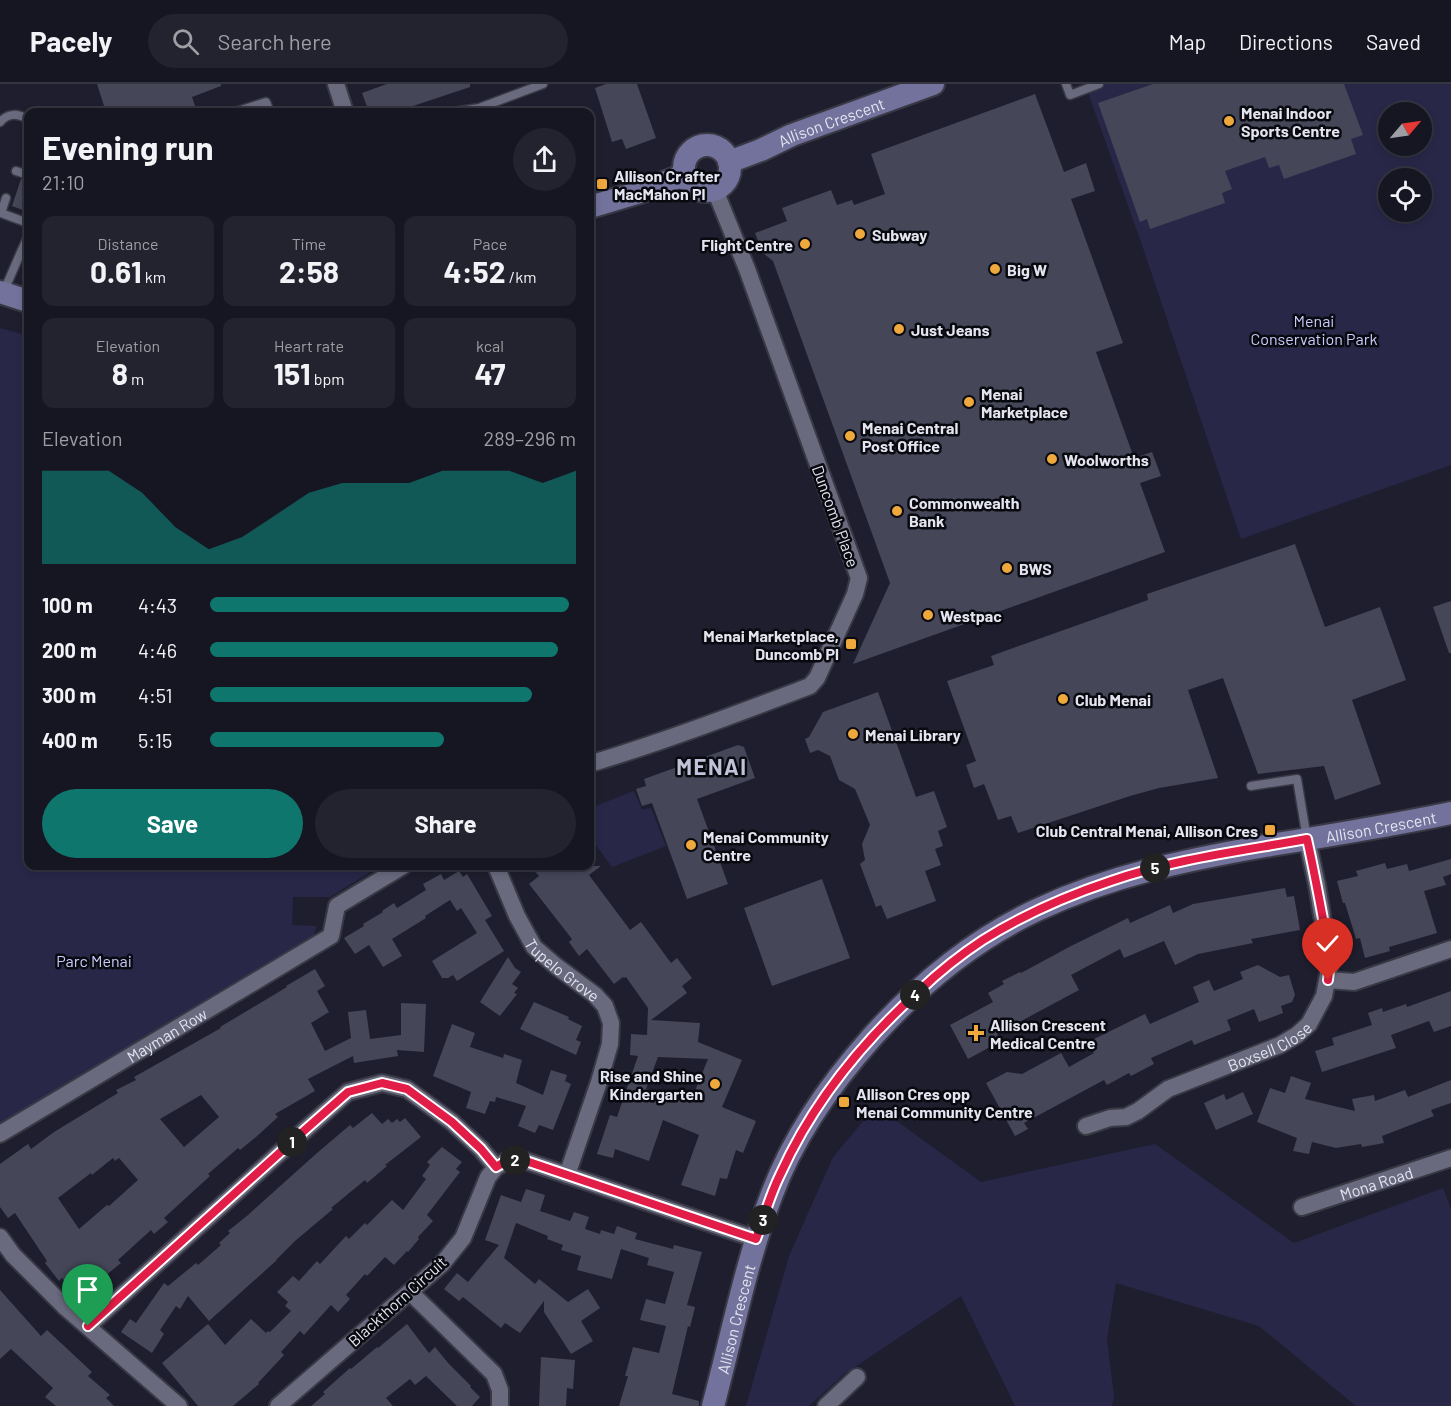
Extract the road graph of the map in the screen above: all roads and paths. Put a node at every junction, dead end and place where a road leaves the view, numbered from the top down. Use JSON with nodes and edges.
{"nodes":[{"id":1,"x":336,"y":84,"type":"edge"},
{"id":2,"x":543,"y":84,"type":"edge"},
{"id":3,"x":933,"y":84,"type":"edge"},
{"id":4,"x":1066,"y":84,"type":"edge"},
{"id":5,"x":1099,"y":84,"type":"edge"},
{"id":6,"x":247,"y":108,"type":"edge"},
{"id":7,"x":268,"y":108,"type":"edge"},
{"id":8,"x":344,"y":108,"type":"edge"},
{"id":9,"x":478,"y":108,"type":"edge"},
{"id":10,"x":24,"y":117,"type":"edge"},
{"id":11,"x":0,"y":122,"type":"edge"},
{"id":12,"x":729,"y":162,"type":"junction"},
{"id":13,"x":16,"y":171,"type":"dead end"},
{"id":14,"x":24,"y":172,"type":"edge"},
{"id":15,"x":684,"y":175,"type":"junction"},
{"id":16,"x":715,"y":190,"type":"junction"},
{"id":17,"x":6,"y":198,"type":"dead end"},
{"id":18,"x":594,"y":206,"type":"edge"},
{"id":19,"x":1,"y":214,"type":"edge"},
{"id":20,"x":24,"y":222,"type":"edge"},
{"id":21,"x":24,"y":244,"type":"edge"},
{"id":22,"x":1,"y":292,"type":"edge"},
{"id":23,"x":24,"y":300,"type":"edge"},
{"id":24,"x":594,"y":762,"type":"edge"},
{"id":25,"x":1251,"y":786,"type":"dead end"},
{"id":26,"x":1451,"y":813,"type":"edge"},
{"id":27,"x":1307,"y":839,"type":"junction"},
{"id":28,"x":396,"y":870,"type":"edge"},
{"id":29,"x":498,"y":870,"type":"edge"},
{"id":30,"x":1451,"y":949,"type":"edge"},
{"id":31,"x":1328,"y":980,"type":"junction"},
{"id":32,"x":1086,"y":1126,"type":"dead end"},
{"id":33,"x":0,"y":1134,"type":"edge"},
{"id":34,"x":1451,"y":1158,"type":"edge"},
{"id":35,"x":496,"y":1167,"type":"junction"},
{"id":36,"x":567,"y":1175,"type":"junction"},
{"id":37,"x":1302,"y":1207,"type":"dead end"},
{"id":38,"x":0,"y":1237,"type":"edge"},
{"id":39,"x":756,"y":1239,"type":"junction"},
{"id":40,"x":410,"y":1292,"type":"junction"},
{"id":41,"x":88,"y":1326,"type":"junction"},
{"id":42,"x":857,"y":1377,"type":"dead end"},
{"id":43,"x":179,"y":1406,"type":"edge"},
{"id":44,"x":278,"y":1406,"type":"edge"},
{"id":45,"x":500,"y":1406,"type":"edge"},
{"id":46,"x":713,"y":1406,"type":"edge"},
{"id":47,"x":826,"y":1406,"type":"edge"}],
"edges":[{"from":1,"to":8,"type":"street"},
{"from":2,"to":9,"type":"lane"},
{"from":3,"to":12,"type":"street","name":"Allison Crescent"},
{"from":4,"to":5,"type":"lane"},
{"from":6,"to":7,"type":"lane"},
{"from":10,"to":11,"type":"lane"},
{"from":12,"to":15,"type":"street"},
{"from":12,"to":16,"type":"street"},
{"from":13,"to":14,"type":"lane"},
{"from":15,"to":16,"type":"street"},
{"from":15,"to":18,"type":"street"},
{"from":16,"to":24,"type":"street","name":"Duncomb Place"},
{"from":17,"to":19,"type":"lane"},
{"from":19,"to":20,"type":"lane"},
{"from":21,"to":22,"type":"lane"},
{"from":22,"to":23,"type":"street"},
{"from":25,"to":27,"type":"lane"},
{"from":26,"to":27,"type":"street","name":"Allison Crescent"},
{"from":27,"to":31,"type":"street","name":"Boxsell Close"},
{"from":27,"to":39,"type":"street","name":"Allison Crescent"},
{"from":28,"to":33,"type":"street","name":"Mayman Row"},
{"from":29,"to":36,"type":"street","name":"Tupelo Grove"},
{"from":30,"to":31,"type":"street"},
{"from":31,"to":32,"type":"street","name":"Boxsell Close"},
{"from":34,"to":37,"type":"street","name":"Mona Road"},
{"from":35,"to":36,"type":"street"},
{"from":35,"to":40,"type":"street","name":"Blackthorn Circuit"},
{"from":35,"to":41,"type":"street"},
{"from":36,"to":39,"type":"street"},
{"from":38,"to":41,"type":"street"},
{"from":39,"to":46,"type":"street","name":"Allison Crescent"},
{"from":40,"to":44,"type":"street","name":"Blackthorn Circuit"},
{"from":40,"to":45,"type":"street"},
{"from":41,"to":43,"type":"street"},
{"from":42,"to":47,"type":"street"}]}
